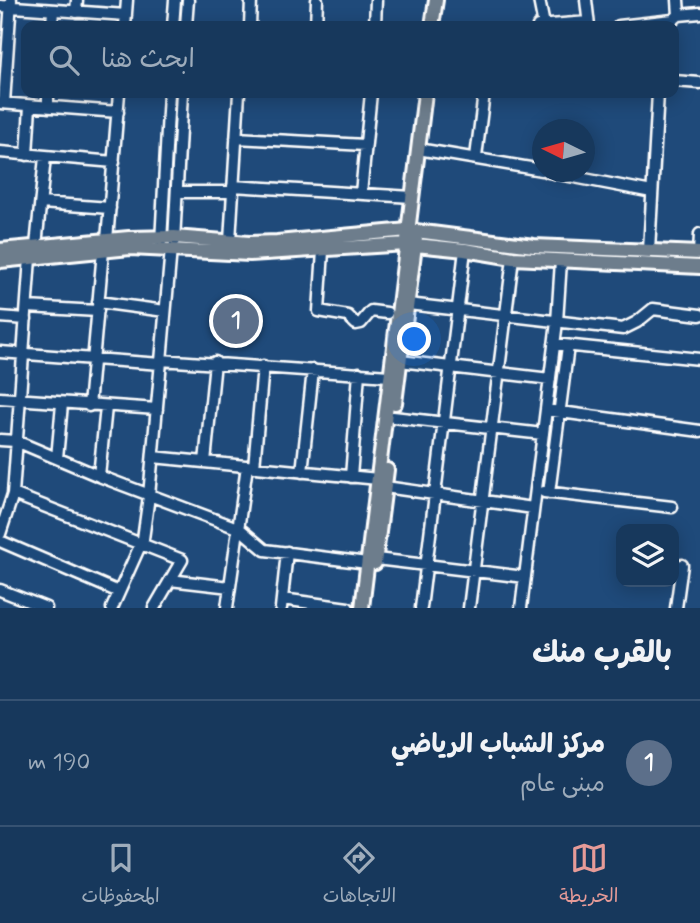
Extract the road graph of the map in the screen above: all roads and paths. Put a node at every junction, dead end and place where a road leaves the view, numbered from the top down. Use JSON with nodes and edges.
{"nodes":[{"id":1,"x":77,"y":0,"type":"edge"},
{"id":2,"x":127,"y":0,"type":"edge"},
{"id":3,"x":175,"y":0,"type":"edge"},
{"id":4,"x":188,"y":0,"type":"edge"},
{"id":5,"x":251,"y":0,"type":"edge"},
{"id":6,"x":317,"y":0,"type":"edge"},
{"id":7,"x":376,"y":0,"type":"edge"},
{"id":8,"x":436,"y":0,"type":"edge"},
{"id":9,"x":441,"y":0,"type":"edge"},
{"id":10,"x":539,"y":0,"type":"edge"},
{"id":11,"x":586,"y":0,"type":"edge"},
{"id":12,"x":678,"y":0,"type":"edge"},
{"id":13,"x":7,"y":4,"type":"edge"},
{"id":14,"x":53,"y":10,"type":"junction"},
{"id":15,"x":76,"y":12,"type":"junction"},
{"id":16,"x":700,"y":13,"type":"edge"},
{"id":17,"x":680,"y":15,"type":"junction"},
{"id":18,"x":52,"y":21,"type":"edge"},
{"id":19,"x":125,"y":21,"type":"edge"},
{"id":20,"x":173,"y":21,"type":"edge"},
{"id":21,"x":186,"y":21,"type":"edge"},
{"id":22,"x":250,"y":21,"type":"edge"},
{"id":23,"x":316,"y":21,"type":"edge"},
{"id":24,"x":375,"y":21,"type":"edge"},
{"id":25,"x":433,"y":21,"type":"edge"},
{"id":26,"x":439,"y":21,"type":"edge"},
{"id":27,"x":541,"y":21,"type":"edge"},
{"id":28,"x":589,"y":21,"type":"edge"},
{"id":29,"x":670,"y":21,"type":"edge"},
{"id":30,"x":4,"y":56,"type":"edge"},
{"id":31,"x":679,"y":81,"type":"edge"},
{"id":32,"x":700,"y":83,"type":"edge"},
{"id":33,"x":48,"y":98,"type":"edge"},
{"id":34,"x":119,"y":98,"type":"edge"},
{"id":35,"x":169,"y":98,"type":"edge"},
{"id":36,"x":182,"y":98,"type":"edge"},
{"id":37,"x":239,"y":98,"type":"edge"},
{"id":38,"x":370,"y":98,"type":"edge"},
{"id":39,"x":426,"y":98,"type":"edge"},
{"id":40,"x":427,"y":98,"type":"edge"},
{"id":41,"x":483,"y":98,"type":"edge"},
{"id":42,"x":658,"y":98,"type":"edge"},
{"id":43,"x":2,"y":103,"type":"edge"},
{"id":44,"x":30,"y":106,"type":"junction"},
{"id":45,"x":48,"y":107,"type":"junction"},
{"id":46,"x":118,"y":112,"type":"junction"},
{"id":47,"x":236,"y":138,"type":"junction"},
{"id":48,"x":365,"y":145,"type":"junction"},
{"id":49,"x":424,"y":150,"type":"junction"},
{"id":50,"x":0,"y":152,"type":"edge"},
{"id":51,"x":27,"y":155,"type":"junction"},
{"id":52,"x":45,"y":157,"type":"junction"},
{"id":53,"x":476,"y":157,"type":"junction"},
{"id":54,"x":114,"y":162,"type":"junction"},
{"id":55,"x":532,"y":168,"type":"edge"},
{"id":56,"x":595,"y":181,"type":"edge"},
{"id":57,"x":233,"y":189,"type":"junction"},
{"id":58,"x":177,"y":192,"type":"junction"},
{"id":59,"x":652,"y":192,"type":"junction"},
{"id":60,"x":361,"y":193,"type":"junction"},
{"id":61,"x":412,"y":197,"type":"junction"},
{"id":62,"x":41,"y":202,"type":"junction"},
{"id":63,"x":110,"y":208,"type":"junction"},
{"id":64,"x":412,"y":230,"type":"junction"},
{"id":65,"x":700,"y":234,"type":"edge"},
{"id":66,"x":230,"y":241,"type":"junction"},
{"id":67,"x":168,"y":244,"type":"junction"},
{"id":68,"x":105,"y":245,"type":"junction"},
{"id":69,"x":411,"y":245,"type":"junction"},
{"id":70,"x":0,"y":250,"type":"edge"},
{"id":71,"x":465,"y":250,"type":"junction"},
{"id":72,"x":649,"y":250,"type":"junction"},
{"id":73,"x":323,"y":251,"type":"junction"},
{"id":74,"x":33,"y":252,"type":"junction"},
{"id":75,"x":513,"y":258,"type":"junction"},
{"id":76,"x":700,"y":258,"type":"edge"},
{"id":77,"x":0,"y":261,"type":"edge"},
{"id":78,"x":561,"y":261,"type":"junction"},
{"id":79,"x":408,"y":304,"type":"junction"},
{"id":80,"x":27,"y":307,"type":"junction"},
{"id":81,"x":98,"y":307,"type":"junction"},
{"id":82,"x":457,"y":310,"type":"junction"},
{"id":83,"x":165,"y":311,"type":"junction"},
{"id":84,"x":387,"y":313,"type":"dead end"},
{"id":85,"x":700,"y":315,"type":"edge"},
{"id":86,"x":505,"y":316,"type":"junction"},
{"id":87,"x":0,"y":317,"type":"edge"},
{"id":88,"x":26,"y":319,"type":"junction"},
{"id":89,"x":557,"y":322,"type":"junction"},
{"id":90,"x":554,"y":344,"type":"junction"},
{"id":91,"x":568,"y":346,"type":"junction"},
{"id":92,"x":0,"y":352,"type":"edge"},
{"id":93,"x":23,"y":354,"type":"junction"},
{"id":94,"x":93,"y":359,"type":"junction"},
{"id":95,"x":700,"y":359,"type":"edge"},
{"id":96,"x":400,"y":360,"type":"junction"},
{"id":97,"x":161,"y":362,"type":"junction"},
{"id":98,"x":215,"y":362,"type":"junction"},
{"id":99,"x":263,"y":366,"type":"junction"},
{"id":100,"x":450,"y":366,"type":"junction"},
{"id":101,"x":313,"y":370,"type":"junction"},
{"id":102,"x":359,"y":373,"type":"junction"},
{"id":103,"x":498,"y":373,"type":"junction"},
{"id":104,"x":390,"y":376,"type":"junction"},
{"id":105,"x":550,"y":379,"type":"junction"},
{"id":106,"x":0,"y":398,"type":"edge"},
{"id":107,"x":20,"y":400,"type":"junction"},
{"id":108,"x":62,"y":404,"type":"junction"},
{"id":109,"x":89,"y":406,"type":"junction"},
{"id":110,"x":106,"y":407,"type":"junction"},
{"id":111,"x":157,"y":409,"type":"junction"},
{"id":112,"x":546,"y":410,"type":"junction"},
{"id":113,"x":560,"y":412,"type":"junction"},
{"id":114,"x":393,"y":417,"type":"junction"},
{"id":115,"x":443,"y":423,"type":"junction"},
{"id":116,"x":490,"y":429,"type":"junction"},
{"id":117,"x":700,"y":431,"type":"edge"},
{"id":118,"x":543,"y":434,"type":"junction"},
{"id":119,"x":0,"y":440,"type":"edge"},
{"id":120,"x":16,"y":441,"type":"junction"},
{"id":121,"x":153,"y":457,"type":"junction"},
{"id":122,"x":57,"y":458,"type":"junction"},
{"id":123,"x":205,"y":462,"type":"junction"},
{"id":124,"x":251,"y":467,"type":"junction"},
{"id":125,"x":302,"y":472,"type":"junction"},
{"id":126,"x":99,"y":476,"type":"junction"},
{"id":127,"x":351,"y":477,"type":"junction"},
{"id":128,"x":382,"y":483,"type":"junction"},
{"id":129,"x":536,"y":491,"type":"junction"},
{"id":130,"x":434,"y":493,"type":"junction"},
{"id":131,"x":549,"y":493,"type":"junction"},
{"id":132,"x":13,"y":494,"type":"junction"},
{"id":133,"x":149,"y":496,"type":"junction"},
{"id":134,"x":482,"y":501,"type":"junction"},
{"id":135,"x":672,"y":507,"type":"dead end"},
{"id":136,"x":533,"y":508,"type":"junction"},
{"id":137,"x":240,"y":529,"type":"junction"},
{"id":138,"x":0,"y":534,"type":"edge"},
{"id":139,"x":0,"y":541,"type":"edge"},
{"id":140,"x":141,"y":543,"type":"junction"},
{"id":141,"x":287,"y":552,"type":"junction"},
{"id":142,"x":371,"y":561,"type":"junction"},
{"id":143,"x":682,"y":565,"type":"dead end"},
{"id":144,"x":427,"y":566,"type":"junction"},
{"id":145,"x":474,"y":572,"type":"junction"},
{"id":146,"x":524,"y":577,"type":"junction"},
{"id":147,"x":170,"y":580,"type":"junction"},
{"id":148,"x":230,"y":587,"type":"junction"},
{"id":149,"x":0,"y":590,"type":"edge"},
{"id":150,"x":119,"y":592,"type":"junction"},
{"id":151,"x":282,"y":603,"type":"edge"},
{"id":152,"x":46,"y":608,"type":"edge"},
{"id":153,"x":112,"y":608,"type":"edge"},
{"id":154,"x":155,"y":608,"type":"edge"},
{"id":155,"x":227,"y":608,"type":"edge"},
{"id":156,"x":348,"y":608,"type":"edge"},
{"id":157,"x":362,"y":608,"type":"edge"},
{"id":158,"x":369,"y":608,"type":"edge"},
{"id":159,"x":421,"y":608,"type":"edge"},
{"id":160,"x":469,"y":608,"type":"edge"},
{"id":161,"x":521,"y":608,"type":"edge"},
{"id":162,"x":676,"y":608,"type":"edge"}],
"edges":[{"from":1,"to":15,"type":"street"},
{"from":2,"to":19,"type":"street"},
{"from":3,"to":20,"type":"street"},
{"from":4,"to":21,"type":"street"},
{"from":5,"to":22,"type":"street"},
{"from":6,"to":23,"type":"street"},
{"from":7,"to":24,"type":"street"},
{"from":8,"to":25,"type":"main road"},
{"from":9,"to":26,"type":"main road"},
{"from":10,"to":27,"type":"street"},
{"from":11,"to":28,"type":"street"},
{"from":12,"to":17,"type":"street"},
{"from":13,"to":14,"type":"street"},
{"from":13,"to":30,"type":"street"},
{"from":14,"to":15,"type":"street"},
{"from":14,"to":18,"type":"street"},
{"from":15,"to":19,"type":"street"},
{"from":16,"to":17,"type":"street"},
{"from":17,"to":29,"type":"street"},
{"from":30,"to":43,"type":"street"},
{"from":31,"to":32,"type":"street"},
{"from":33,"to":45,"type":"street"},
{"from":34,"to":46,"type":"street"},
{"from":35,"to":67,"type":"street"},
{"from":36,"to":58,"type":"street"},
{"from":37,"to":47,"type":"street"},
{"from":38,"to":48,"type":"street"},
{"from":39,"to":61,"type":"main road"},
{"from":40,"to":49,"type":"main road"},
{"from":41,"to":53,"type":"street"},
{"from":42,"to":59,"type":"street"},
{"from":43,"to":44,"type":"street"},
{"from":44,"to":45,"type":"street"},
{"from":44,"to":51,"type":"street"},
{"from":45,"to":46,"type":"street"},
{"from":46,"to":54,"type":"street"},
{"from":47,"to":48,"type":"street"},
{"from":47,"to":57,"type":"street"},
{"from":48,"to":60,"type":"street"},
{"from":49,"to":53,"type":"street"},
{"from":49,"to":64,"type":"main road"},
{"from":50,"to":51,"type":"street"},
{"from":51,"to":52,"type":"street"},
{"from":52,"to":54,"type":"street"},
{"from":52,"to":62,"type":"street"},
{"from":53,"to":55,"type":"street"},
{"from":54,"to":63,"type":"street"},
{"from":56,"to":59,"type":"street"},
{"from":57,"to":58,"type":"street"},
{"from":57,"to":60,"type":"street"},
{"from":57,"to":66,"type":"street"},
{"from":58,"to":67,"type":"street"},
{"from":59,"to":72,"type":"street"},
{"from":60,"to":61,"type":"street"},
{"from":61,"to":64,"type":"main road"},
{"from":62,"to":63,"type":"street"},
{"from":62,"to":74,"type":"street"},
{"from":63,"to":68,"type":"street"},
{"from":64,"to":66,"type":"main road"},
{"from":64,"to":69,"type":"main road"},
{"from":64,"to":72,"type":"main road"},
{"from":65,"to":76,"type":"street"},
{"from":66,"to":67,"type":"main road"},
{"from":67,"to":68,"type":"main road"},
{"from":67,"to":73,"type":"main road"},
{"from":67,"to":83,"type":"street"},
{"from":68,"to":74,"type":"main road"},
{"from":68,"to":81,"type":"street"},
{"from":69,"to":71,"type":"main road"},
{"from":69,"to":73,"type":"main road"},
{"from":69,"to":79,"type":"main road"},
{"from":69,"to":104,"type":"main road"},
{"from":70,"to":74,"type":"main road"},
{"from":71,"to":75,"type":"main road"},
{"from":71,"to":82,"type":"street"},
{"from":72,"to":76,"type":"main road"},
{"from":73,"to":84,"type":"street"},
{"from":74,"to":77,"type":"main road"},
{"from":74,"to":80,"type":"street"},
{"from":75,"to":78,"type":"main road"},
{"from":75,"to":86,"type":"street"},
{"from":76,"to":78,"type":"main road"},
{"from":78,"to":89,"type":"street"},
{"from":79,"to":82,"type":"street"},
{"from":79,"to":96,"type":"main road"},
{"from":80,"to":81,"type":"street"},
{"from":80,"to":88,"type":"street"},
{"from":81,"to":83,"type":"street"},
{"from":81,"to":94,"type":"street"},
{"from":82,"to":86,"type":"street"},
{"from":82,"to":100,"type":"street"},
{"from":83,"to":97,"type":"street"},
{"from":85,"to":89,"type":"street"},
{"from":86,"to":89,"type":"street"},
{"from":86,"to":103,"type":"street"},
{"from":87,"to":88,"type":"street"},
{"from":88,"to":93,"type":"street"},
{"from":89,"to":90,"type":"street"},
{"from":90,"to":91,"type":"street"},
{"from":90,"to":105,"type":"street"},
{"from":91,"to":95,"type":"street"},
{"from":91,"to":113,"type":"street"},
{"from":92,"to":93,"type":"street"},
{"from":93,"to":94,"type":"street"},
{"from":93,"to":107,"type":"street"},
{"from":94,"to":97,"type":"street"},
{"from":94,"to":109,"type":"street"},
{"from":96,"to":100,"type":"street"},
{"from":96,"to":114,"type":"main road"},
{"from":97,"to":98,"type":"street"},
{"from":97,"to":111,"type":"street"},
{"from":98,"to":99,"type":"street"},
{"from":98,"to":123,"type":"street"},
{"from":99,"to":101,"type":"street"},
{"from":99,"to":124,"type":"street"},
{"from":100,"to":103,"type":"street"},
{"from":100,"to":115,"type":"street"},
{"from":101,"to":102,"type":"street"},
{"from":101,"to":125,"type":"street"},
{"from":102,"to":104,"type":"street"},
{"from":102,"to":127,"type":"street"},
{"from":103,"to":105,"type":"street"},
{"from":103,"to":116,"type":"street"},
{"from":104,"to":128,"type":"main road"},
{"from":105,"to":112,"type":"street"},
{"from":106,"to":107,"type":"street"},
{"from":107,"to":108,"type":"street"},
{"from":107,"to":120,"type":"street"},
{"from":108,"to":109,"type":"street"},
{"from":108,"to":122,"type":"street"},
{"from":109,"to":110,"type":"street"},
{"from":110,"to":111,"type":"street"},
{"from":110,"to":126,"type":"street"},
{"from":111,"to":121,"type":"street"},
{"from":112,"to":113,"type":"street"},
{"from":112,"to":118,"type":"street"},
{"from":113,"to":117,"type":"street"},
{"from":113,"to":131,"type":"street"},
{"from":114,"to":115,"type":"street"},
{"from":114,"to":128,"type":"main road"},
{"from":115,"to":116,"type":"street"},
{"from":115,"to":130,"type":"street"},
{"from":116,"to":118,"type":"street"},
{"from":116,"to":134,"type":"street"},
{"from":118,"to":129,"type":"street"},
{"from":119,"to":120,"type":"street"},
{"from":120,"to":122,"type":"street"},
{"from":120,"to":132,"type":"street"},
{"from":121,"to":123,"type":"street"},
{"from":121,"to":133,"type":"street"},
{"from":122,"to":126,"type":"street"},
{"from":123,"to":124,"type":"street"},
{"from":124,"to":125,"type":"street"},
{"from":124,"to":137,"type":"street"},
{"from":125,"to":127,"type":"street"},
{"from":126,"to":133,"type":"street"},
{"from":127,"to":128,"type":"street"},
{"from":128,"to":130,"type":"street"},
{"from":128,"to":142,"type":"main road"},
{"from":129,"to":131,"type":"street"},
{"from":129,"to":136,"type":"street"},
{"from":130,"to":134,"type":"street"},
{"from":130,"to":144,"type":"street"},
{"from":131,"to":135,"type":"street"},
{"from":132,"to":138,"type":"street"},
{"from":132,"to":140,"type":"street"},
{"from":133,"to":137,"type":"street"},
{"from":133,"to":140,"type":"street"},
{"from":134,"to":136,"type":"street"},
{"from":134,"to":145,"type":"street"},
{"from":136,"to":146,"type":"street"},
{"from":137,"to":141,"type":"street"},
{"from":137,"to":148,"type":"street"},
{"from":139,"to":150,"type":"street"},
{"from":140,"to":147,"type":"street"},
{"from":140,"to":150,"type":"street"},
{"from":141,"to":142,"type":"street"},
{"from":141,"to":151,"type":"street"},
{"from":142,"to":144,"type":"street"},
{"from":142,"to":157,"type":"main road"},
{"from":142,"to":158,"type":"main road"},
{"from":143,"to":162,"type":"street"},
{"from":144,"to":145,"type":"street"},
{"from":144,"to":159,"type":"street"},
{"from":145,"to":146,"type":"street"},
{"from":145,"to":160,"type":"street"},
{"from":146,"to":161,"type":"street"},
{"from":147,"to":148,"type":"street"},
{"from":147,"to":154,"type":"street"},
{"from":148,"to":155,"type":"street"},
{"from":149,"to":152,"type":"street"},
{"from":150,"to":153,"type":"street"},
{"from":151,"to":156,"type":"street"}]}
